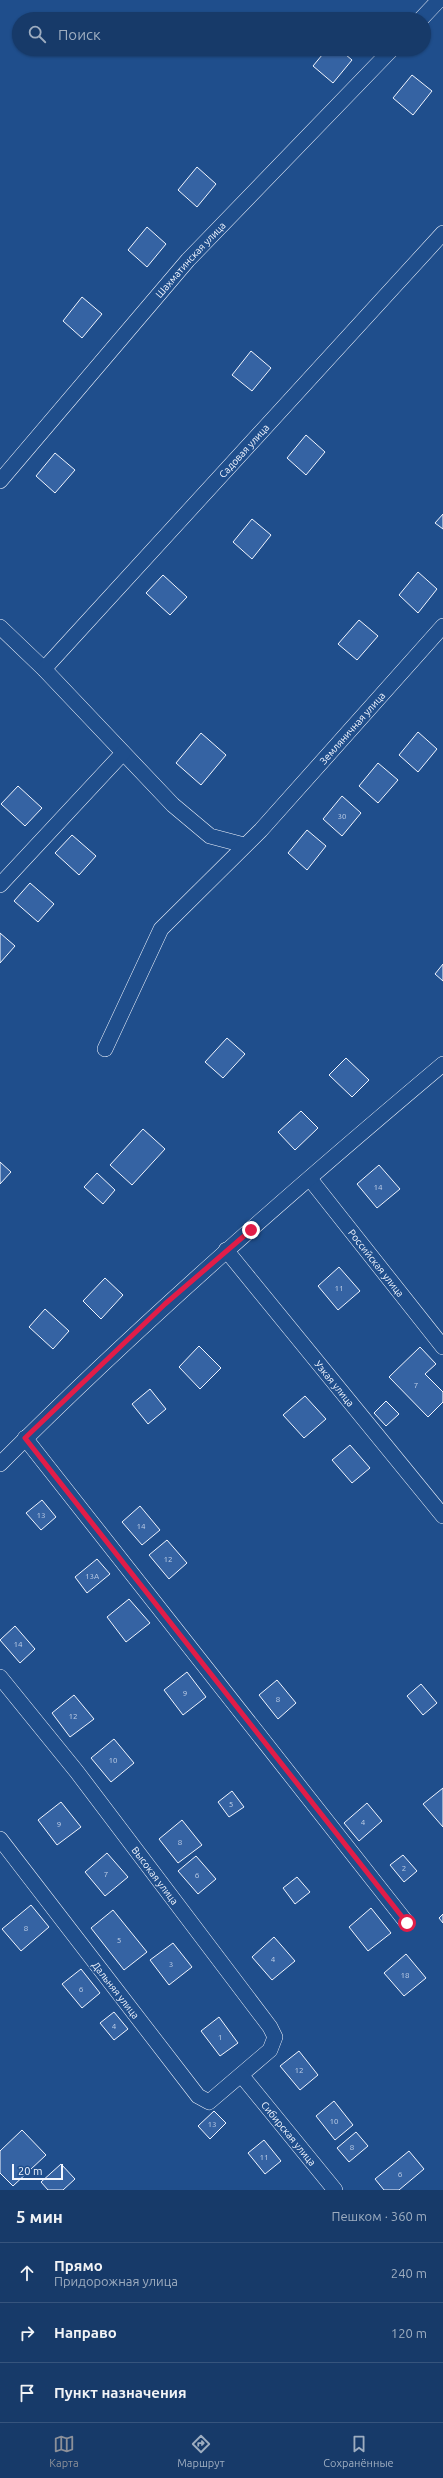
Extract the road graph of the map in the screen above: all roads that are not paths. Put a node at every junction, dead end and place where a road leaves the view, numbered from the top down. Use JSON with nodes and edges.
{"nodes":[{"id":1,"x":440,"y":2,"type":"edge"},
{"id":2,"x":429,"y":12,"type":"edge"},
{"id":3,"x":385,"y":56,"type":"edge"},
{"id":4,"x":443,"y":233,"type":"edge"},
{"id":5,"x":0,"y":481,"type":"edge"},
{"id":6,"x":443,"y":626,"type":"edge"},
{"id":7,"x":0,"y":627,"type":"edge"},
{"id":8,"x":44,"y":669,"type":"junction"},
{"id":9,"x":123,"y":753,"type":"junction"},
{"id":10,"x":244,"y":845,"type":"junction"},
{"id":11,"x":0,"y":886,"type":"edge"},
{"id":12,"x":105,"y":1049,"type":"dead end"},
{"id":13,"x":443,"y":1064,"type":"edge"},
{"id":14,"x":310,"y":1179,"type":"junction"},
{"id":15,"x":226,"y":1250,"type":"junction"},
{"id":16,"x":443,"y":1347,"type":"edge"},
{"id":17,"x":25,"y":1438,"type":"junction"},
{"id":18,"x":0,"y":1464,"type":"edge"},
{"id":19,"x":443,"y":1516,"type":"edge"},
{"id":20,"x":0,"y":1677,"type":"edge"},
{"id":21,"x":0,"y":1839,"type":"edge"},
{"id":22,"x":407,"y":1923,"type":"dead end"},
{"id":23,"x":242,"y":2076,"type":"junction"},
{"id":24,"x":335,"y":2190,"type":"edge"}],
"edges":[{"from":1,"to":2,"type":"street"},
{"from":3,"to":5,"type":"street","name":"Шахматинская улица"},
{"from":4,"to":8,"type":"street","name":"Садовая улица"},
{"from":6,"to":10,"type":"street","name":"Земляничная улица"},
{"from":7,"to":8,"type":"street"},
{"from":8,"to":9,"type":"street"},
{"from":9,"to":10,"type":"street"},
{"from":9,"to":11,"type":"street"},
{"from":10,"to":12,"type":"street","name":"Земляничная улица"},
{"from":13,"to":14,"type":"street"},
{"from":14,"to":15,"type":"street"},
{"from":14,"to":16,"type":"street","name":"Российская улица"},
{"from":15,"to":17,"type":"street"},
{"from":15,"to":19,"type":"street","name":"Узкая улица"},
{"from":17,"to":18,"type":"street"},
{"from":17,"to":22,"type":"street"},
{"from":20,"to":23,"type":"street","name":"Высокая улица"},
{"from":21,"to":23,"type":"street","name":"Дальняя улица"},
{"from":23,"to":24,"type":"street","name":"Сибирская улица"}]}
